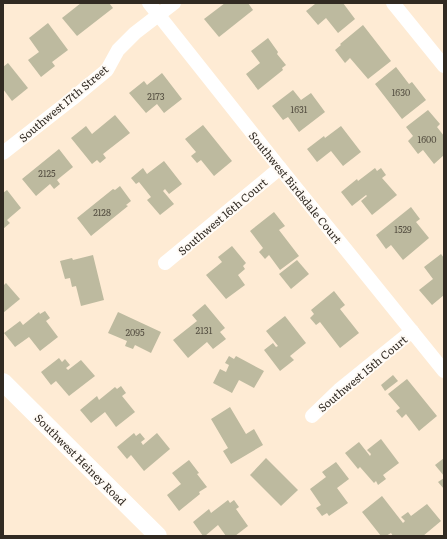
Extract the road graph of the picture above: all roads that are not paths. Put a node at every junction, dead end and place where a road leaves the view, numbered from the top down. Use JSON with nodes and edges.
{"nodes":[{"id":1,"x":149,"y":3,"type":"edge"},
{"id":2,"x":174,"y":3,"type":"edge"},
{"id":3,"x":393,"y":3,"type":"edge"},
{"id":4,"x":159,"y":15,"type":"junction"},
{"id":5,"x":444,"y":66,"type":"edge"},
{"id":6,"x":3,"y":153,"type":"edge"},
{"id":7,"x":280,"y":168,"type":"junction"},
{"id":8,"x":165,"y":263,"type":"dead end"},
{"id":9,"x":412,"y":331,"type":"junction"},
{"id":10,"x":444,"y":371,"type":"edge"},
{"id":11,"x":3,"y":382,"type":"edge"},
{"id":12,"x":312,"y":416,"type":"dead end"},
{"id":13,"x":158,"y":536,"type":"edge"}],
"edges":[{"from":1,"to":4,"type":"street","name":"Southwest Birdsdale Court"},
{"from":2,"to":4,"type":"street","name":"Southwest 17th Street"},
{"from":3,"to":5,"type":"street"},
{"from":4,"to":6,"type":"street","name":"Southwest 17th Street"},
{"from":4,"to":7,"type":"street","name":"Southwest Birdsdale Court"},
{"from":7,"to":8,"type":"street","name":"Southwest 16th Court"},
{"from":7,"to":9,"type":"street","name":"Southwest Birdsdale Court"},
{"from":9,"to":10,"type":"street","name":"Southwest Birdsdale Court"},
{"from":9,"to":12,"type":"street","name":"Southwest 15th Court"},
{"from":11,"to":13,"type":"street","name":"Southwest Heiney Road"}]}
